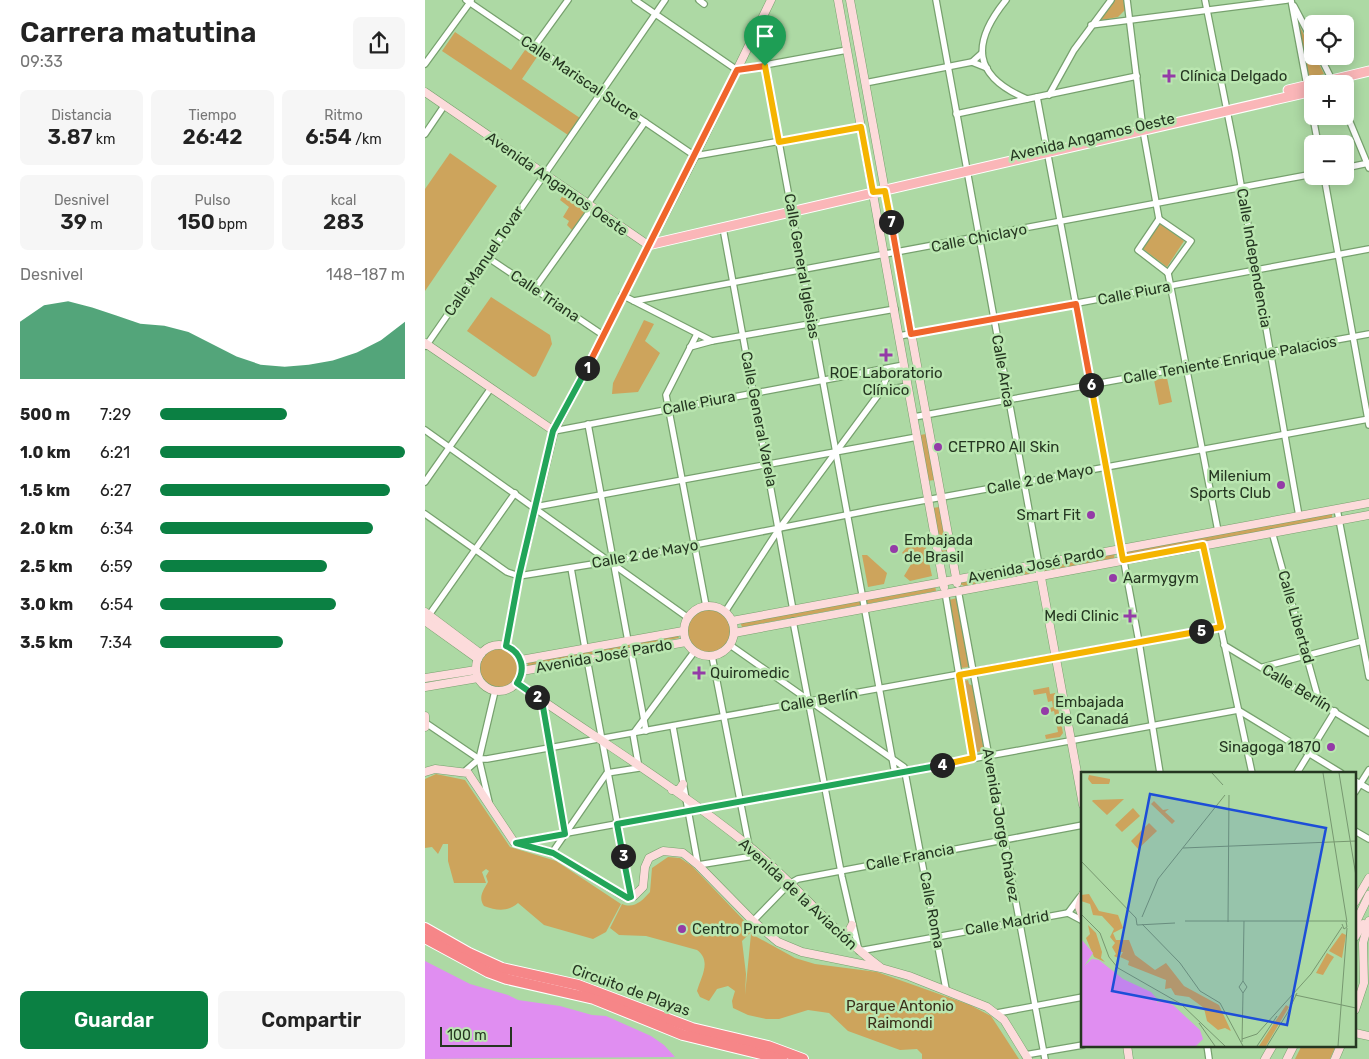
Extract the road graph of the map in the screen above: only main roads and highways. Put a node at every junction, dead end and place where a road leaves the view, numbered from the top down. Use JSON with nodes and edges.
{"nodes":[{"id":1,"x":771,"y":0,"type":"edge"},
{"id":2,"x":838,"y":0,"type":"edge"},
{"id":3,"x":850,"y":0,"type":"edge"},
{"id":4,"x":1369,"y":71,"type":"edge"},
{"id":5,"x":1354,"y":76,"type":"edge"},
{"id":6,"x":1369,"y":77,"type":"edge"},
{"id":7,"x":1354,"y":81,"type":"edge"},
{"id":8,"x":1304,"y":89,"type":"edge"},
{"id":9,"x":425,"y":92,"type":"edge"},
{"id":10,"x":869,"y":104,"type":"junction"},
{"id":11,"x":857,"y":106,"type":"junction"},
{"id":12,"x":884,"y":189,"type":"junction"},
{"id":13,"x":873,"y":192,"type":"junction"},
{"id":14,"x":648,"y":245,"type":"junction"},
{"id":15,"x":426,"y":345,"type":"edge"},
{"id":16,"x":553,"y":431,"type":"junction"},
{"id":17,"x":1369,"y":503,"type":"edge"},
{"id":18,"x":1369,"y":515,"type":"edge"},
{"id":19,"x":1039,"y":565,"type":"junction"},
{"id":20,"x":1041,"y":575,"type":"junction"},
{"id":21,"x":956,"y":580,"type":"junction"},
{"id":22,"x":943,"y":582,"type":"junction"},
{"id":23,"x":958,"y":590,"type":"junction"},
{"id":24,"x":945,"y":592,"type":"junction"},
{"id":25,"x":426,"y":617,"type":"edge"},
{"id":26,"x":732,"y":621,"type":"junction"},
{"id":27,"x":683,"y":631,"type":"junction"},
{"id":28,"x":734,"y":633,"type":"junction"},
{"id":29,"x":686,"y":642,"type":"junction"},
{"id":30,"x":506,"y":646,"type":"junction"},
{"id":31,"x":479,"y":656,"type":"junction"},
{"id":32,"x":521,"y":660,"type":"junction"},
{"id":33,"x":522,"y":671,"type":"junction"},
{"id":34,"x":477,"y":674,"type":"junction"},
{"id":35,"x":425,"y":678,"type":"edge"},
{"id":36,"x":517,"y":683,"type":"junction"},
{"id":37,"x":425,"y":686,"type":"edge"},
{"id":38,"x":425,"y":772,"type":"edge"},
{"id":39,"x":683,"y":784,"type":"road end"},
{"id":40,"x":672,"y":790,"type":"junction"},
{"id":41,"x":1081,"y":794,"type":"edge"},
{"id":42,"x":1369,"y":878,"type":"edge"},
{"id":43,"x":1369,"y":895,"type":"edge"},
{"id":44,"x":1081,"y":898,"type":"edge"},
{"id":45,"x":1357,"y":899,"type":"edge"},
{"id":46,"x":1369,"y":903,"type":"edge"},
{"id":47,"x":1081,"y":912,"type":"edge"},
{"id":48,"x":1357,"y":920,"type":"edge"},
{"id":49,"x":1368,"y":923,"type":"edge"},
{"id":50,"x":852,"y":925,"type":"road end"},
{"id":51,"x":1357,"y":926,"type":"edge"},
{"id":52,"x":425,"y":928,"type":"edge"},
{"id":53,"x":840,"y":933,"type":"junction"},
{"id":54,"x":1357,"y":934,"type":"edge"},
{"id":55,"x":425,"y":938,"type":"edge"},
{"id":56,"x":859,"y":951,"type":"junction"},
{"id":57,"x":844,"y":961,"type":"junction"},
{"id":58,"x":1366,"y":964,"type":"edge"},
{"id":59,"x":881,"y":968,"type":"junction"},
{"id":60,"x":1357,"y":1004,"type":"edge"},
{"id":61,"x":1127,"y":1046,"type":"edge"},
{"id":62,"x":1272,"y":1046,"type":"edge"},
{"id":63,"x":1296,"y":1046,"type":"edge"},
{"id":64,"x":1341,"y":1046,"type":"edge"},
{"id":65,"x":1027,"y":1057,"type":"edge"},
{"id":66,"x":781,"y":1059,"type":"edge"},
{"id":67,"x":803,"y":1059,"type":"edge"},
{"id":68,"x":1129,"y":1059,"type":"edge"},
{"id":69,"x":1265,"y":1059,"type":"edge"},
{"id":70,"x":1289,"y":1059,"type":"edge"},
{"id":71,"x":1335,"y":1059,"type":"edge"}],
"edges":[{"from":1,"to":14,"type":"main road"},
{"from":2,"to":11,"type":"main road"},
{"from":3,"to":10,"type":"main road"},
{"from":4,"to":5,"type":"main road","name":"Avenida Angamos Oeste"},
{"from":6,"to":7,"type":"main road"},
{"from":8,"to":12,"type":"main road","name":"Avenida Angamos Oeste"},
{"from":9,"to":14,"type":"main road","name":"Avenida Angamos Oeste"},
{"from":10,"to":11,"type":"main road"},
{"from":10,"to":12,"type":"main road"},
{"from":11,"to":13,"type":"main road"},
{"from":12,"to":13,"type":"main road","name":"Avenida Angamos Oeste"},
{"from":12,"to":21,"type":"main road"},
{"from":13,"to":14,"type":"main road","name":"Avenida Angamos Oeste"},
{"from":13,"to":22,"type":"main road"},
{"from":14,"to":16,"type":"main road"},
{"from":15,"to":16,"type":"main road"},
{"from":16,"to":30,"type":"main road"},
{"from":17,"to":19,"type":"main road","name":"Avenida José Pardo"},
{"from":18,"to":20,"type":"main road","name":"Avenida José Pardo"},
{"from":19,"to":20,"type":"main road"},
{"from":19,"to":21,"type":"main road","name":"Avenida José Pardo"},
{"from":20,"to":23,"type":"main road","name":"Avenida José Pardo"},
{"from":20,"to":41,"type":"main road"},
{"from":21,"to":22,"type":"main road","name":"Avenida José Pardo"},
{"from":21,"to":23,"type":"main road"},
{"from":22,"to":24,"type":"main road"},
{"from":22,"to":26,"type":"main road","name":"Avenida José Pardo"},
{"from":23,"to":24,"type":"main road","name":"Avenida José Pardo"},
{"from":24,"to":28,"type":"main road","name":"Avenida José Pardo"},
{"from":25,"to":31,"type":"main road"},
{"from":26,"to":27,"type":"main road"},
{"from":26,"to":28,"type":"main road"},
{"from":27,"to":29,"type":"main road"},
{"from":27,"to":32,"type":"main road","name":"Avenida José Pardo"},
{"from":28,"to":29,"type":"main road"},
{"from":29,"to":33,"type":"main road","name":"Avenida José Pardo"},
{"from":30,"to":31,"type":"main road"},
{"from":30,"to":32,"type":"main road"},
{"from":31,"to":34,"type":"main road"},
{"from":32,"to":33,"type":"main road"},
{"from":33,"to":36,"type":"main road"},
{"from":34,"to":35,"type":"main road"},
{"from":34,"to":36,"type":"main road"},
{"from":34,"to":37,"type":"main road"},
{"from":36,"to":40,"type":"main road","name":"Avenida de la Aviación"},
{"from":38,"to":57,"type":"main road"},
{"from":39,"to":40,"type":"main road"},
{"from":40,"to":53,"type":"main road","name":"Avenida de la Aviación"},
{"from":42,"to":45,"type":"main road"},
{"from":43,"to":48,"type":"main road"},
{"from":44,"to":47,"type":"main road"},
{"from":46,"to":51,"type":"main road"},
{"from":49,"to":54,"type":"main road"},
{"from":49,"to":58,"type":"main road"},
{"from":50,"to":53,"type":"main road"},
{"from":52,"to":67,"type":"highway","name":"Circuito de Playas"},
{"from":53,"to":56,"type":"main road","name":"Avenida de la Aviación"},
{"from":55,"to":66,"type":"highway","name":"Circuito de Playas"},
{"from":56,"to":57,"type":"main road"},
{"from":56,"to":59,"type":"main road","name":"Avenida de la Aviación"},
{"from":57,"to":59,"type":"main road"},
{"from":58,"to":60,"type":"main road"},
{"from":59,"to":65,"type":"main road"},
{"from":61,"to":68,"type":"main road"},
{"from":62,"to":69,"type":"main road"},
{"from":63,"to":70,"type":"main road"},
{"from":64,"to":71,"type":"main road"}]}
